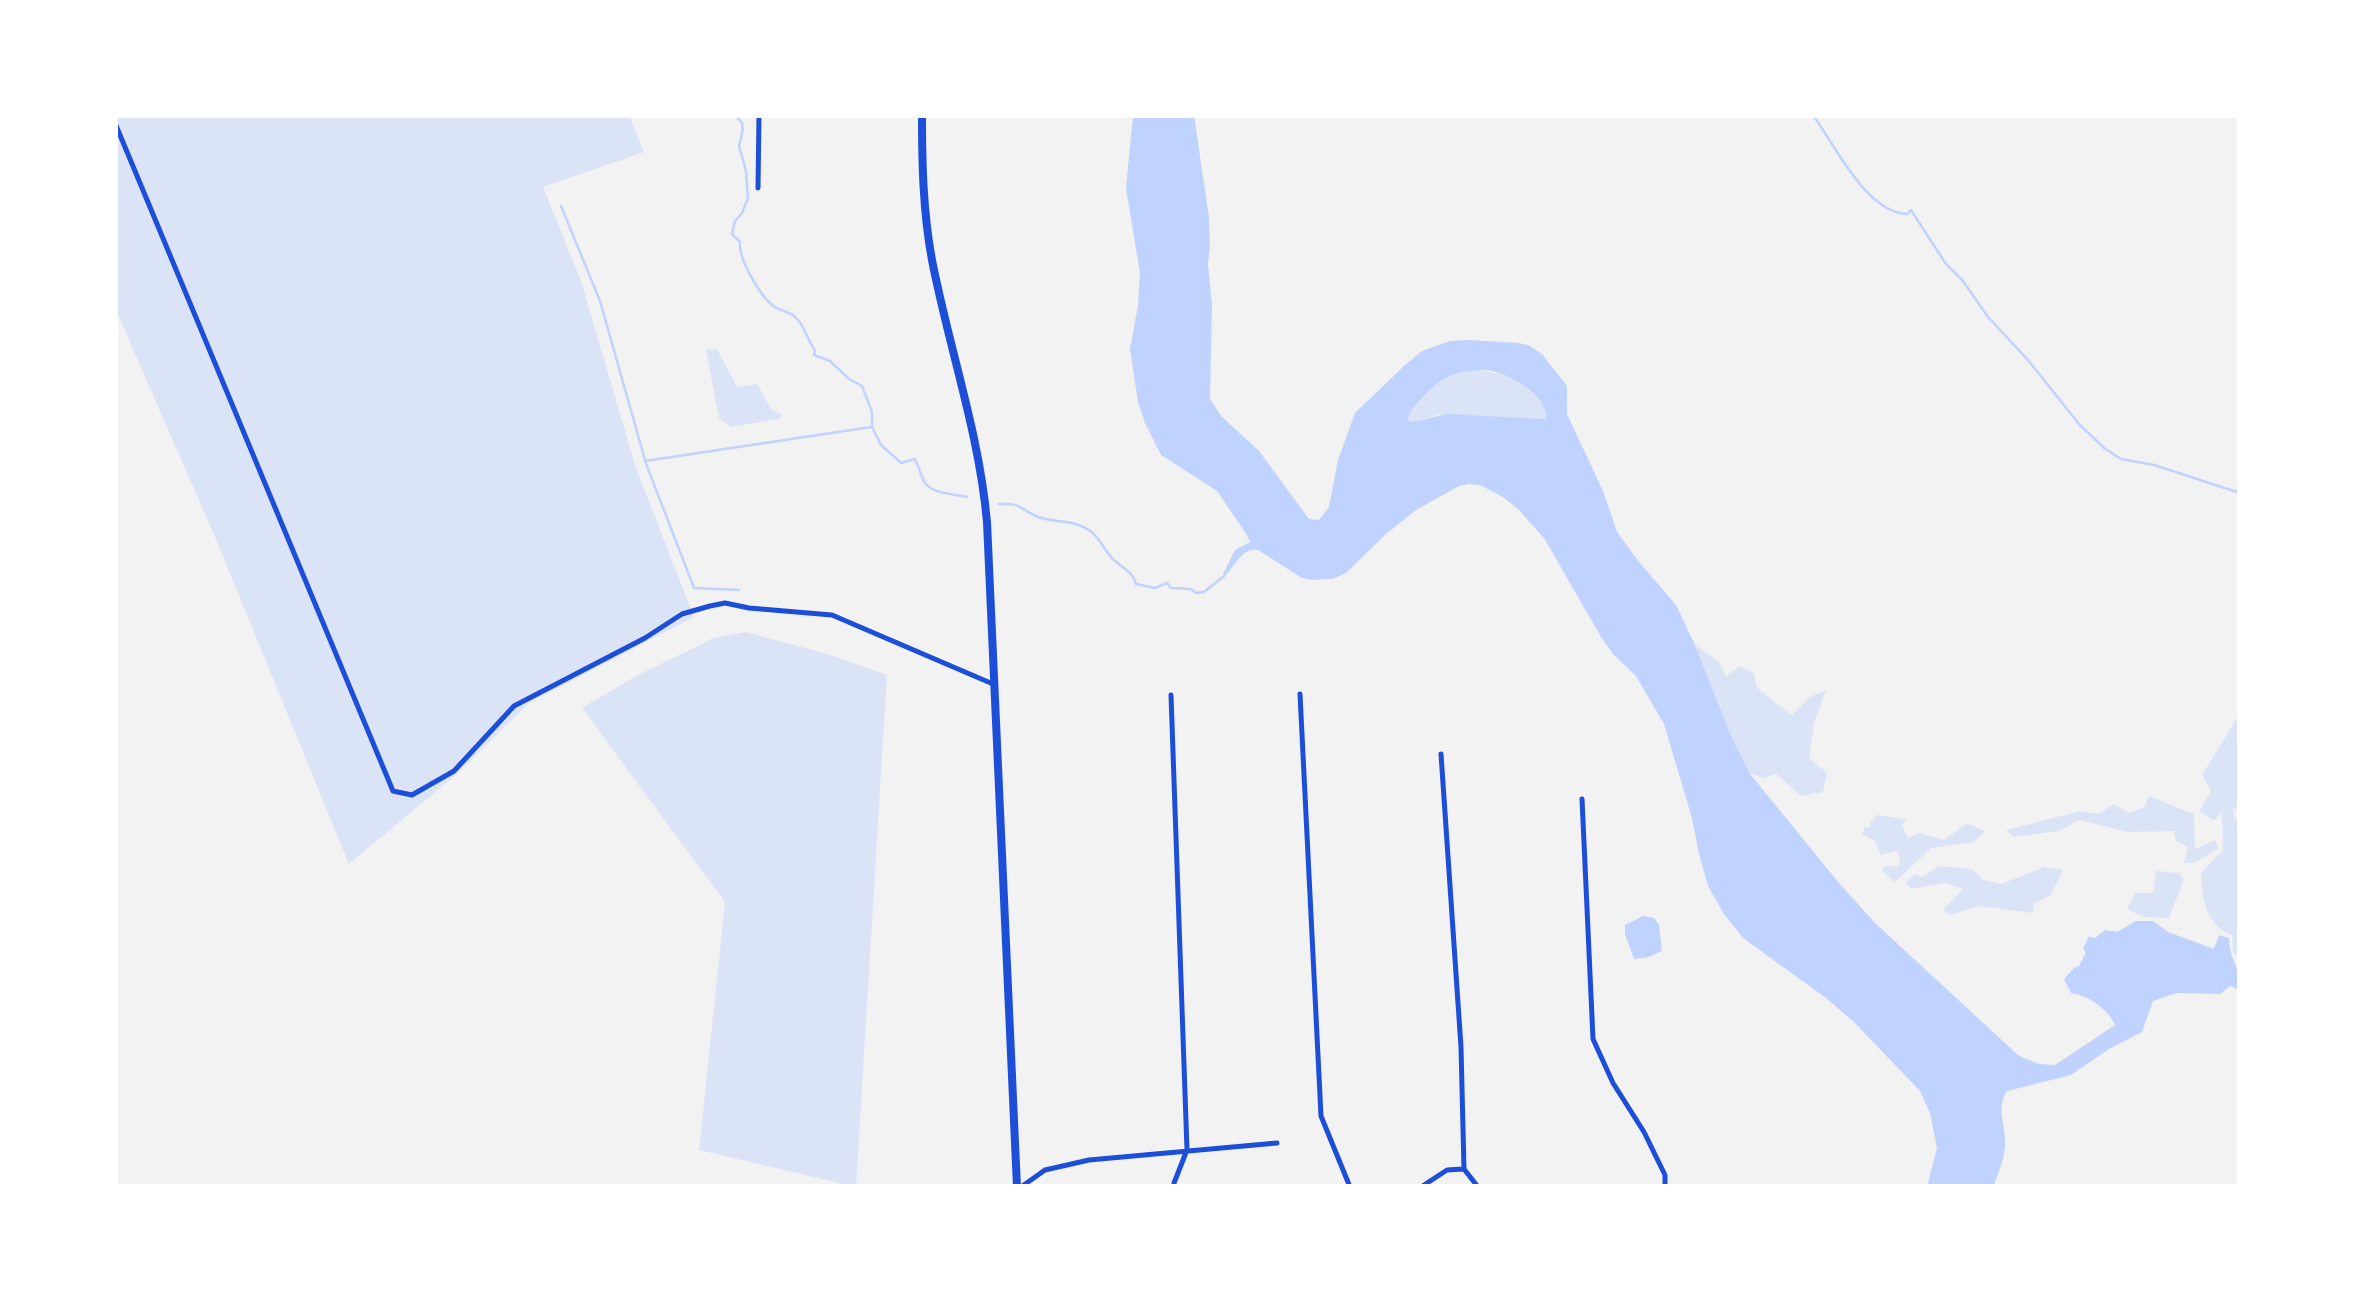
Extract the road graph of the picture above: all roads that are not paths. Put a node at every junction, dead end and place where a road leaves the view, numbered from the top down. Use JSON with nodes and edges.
{"nodes":[{"id":1,"x":758,"y":115,"type":"edge"},
{"id":2,"x":922,"y":115,"type":"edge"},
{"id":3,"x":115,"y":123,"type":"edge"},
{"id":4,"x":758,"y":188,"type":"dead end"},
{"id":5,"x":994,"y":684,"type":"junction"},
{"id":6,"x":1171,"y":694,"type":"dead end"},
{"id":7,"x":1300,"y":694,"type":"dead end"},
{"id":8,"x":1441,"y":754,"type":"dead end"},
{"id":9,"x":1582,"y":799,"type":"dead end"},
{"id":10,"x":1277,"y":1143,"type":"dead end"},
{"id":11,"x":1187,"y":1150,"type":"junction"},
{"id":12,"x":1464,"y":1168,"type":"junction"},
{"id":13,"x":1019,"y":1187,"type":"edge"},
{"id":14,"x":1175,"y":1187,"type":"edge"},
{"id":15,"x":1350,"y":1187,"type":"edge"},
{"id":16,"x":1421,"y":1187,"type":"edge"},
{"id":17,"x":1478,"y":1187,"type":"edge"},
{"id":18,"x":1665,"y":1187,"type":"edge"}],
"edges":[{"from":1,"to":4,"type":"street"},
{"from":2,"to":5,"type":"main road"},
{"from":3,"to":5,"type":"street"},
{"from":5,"to":13,"type":"main road"},
{"from":6,"to":11,"type":"street"},
{"from":7,"to":15,"type":"street"},
{"from":8,"to":12,"type":"street"},
{"from":9,"to":18,"type":"street"},
{"from":10,"to":11,"type":"street"},
{"from":11,"to":13,"type":"street"},
{"from":11,"to":14,"type":"street"},
{"from":12,"to":16,"type":"street"},
{"from":12,"to":17,"type":"street"}]}
